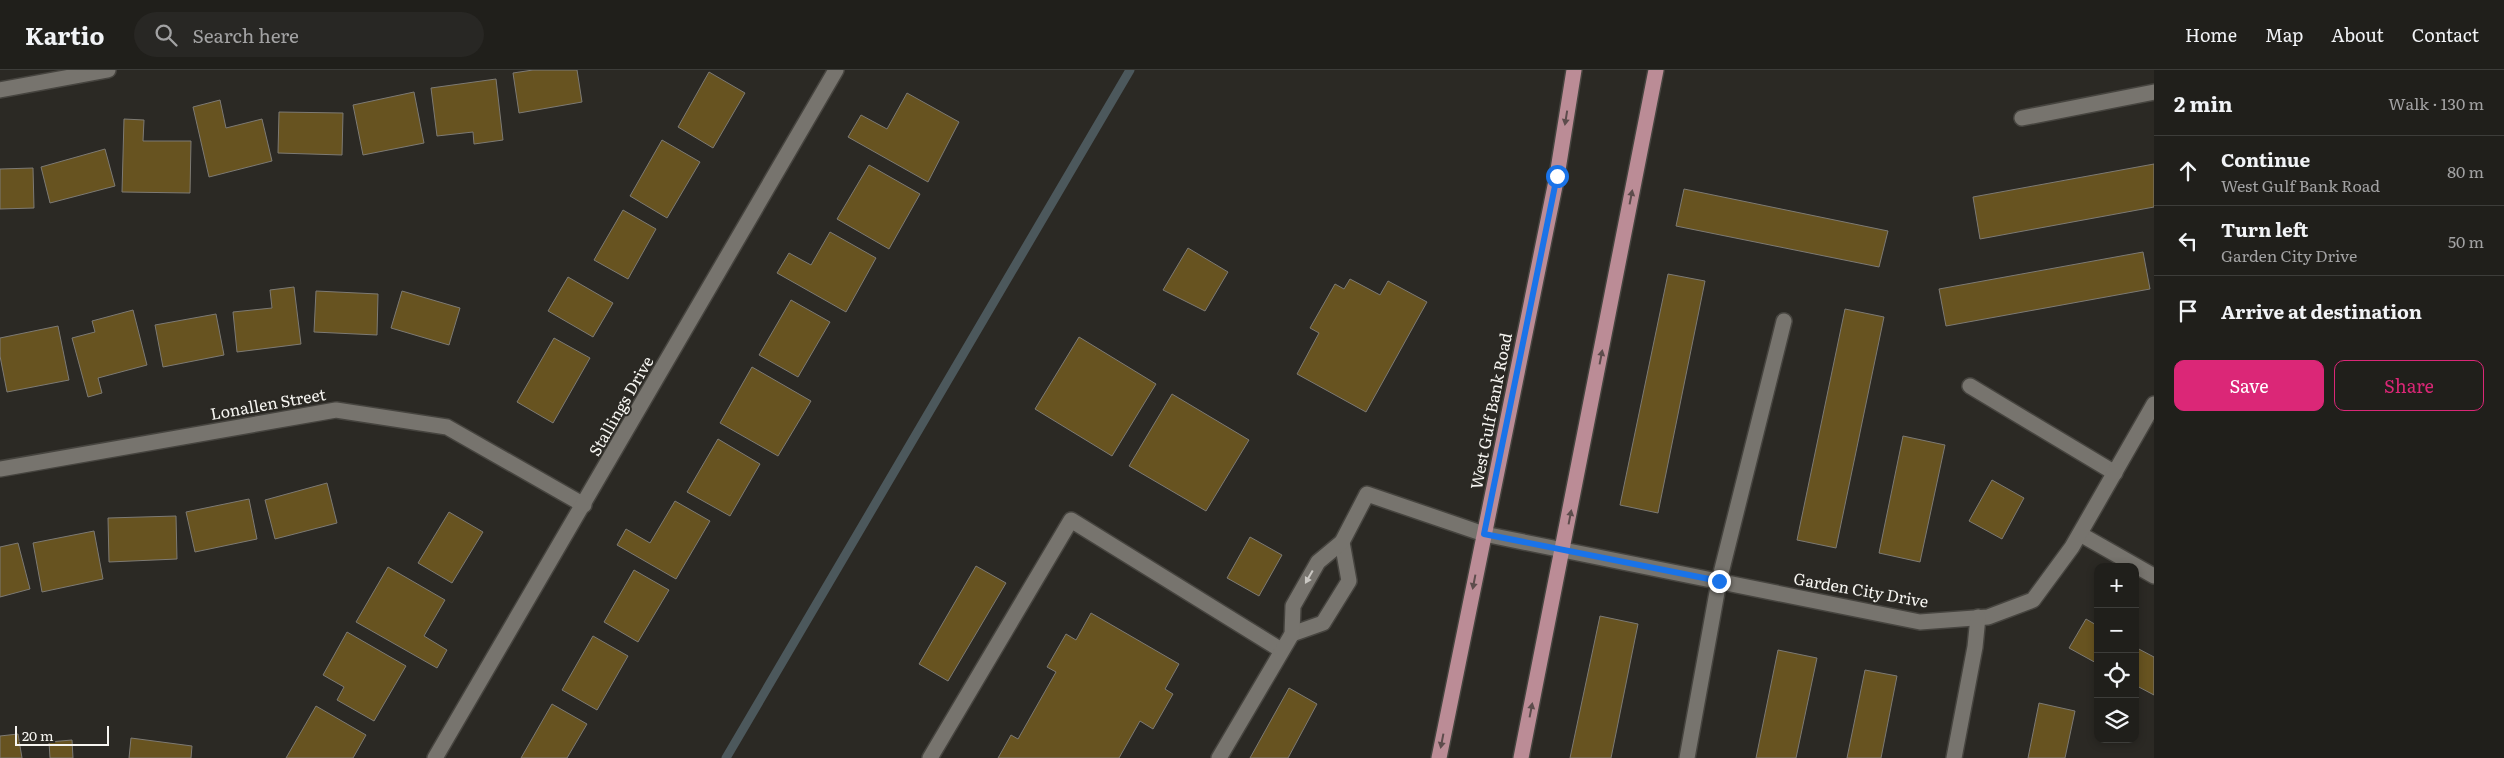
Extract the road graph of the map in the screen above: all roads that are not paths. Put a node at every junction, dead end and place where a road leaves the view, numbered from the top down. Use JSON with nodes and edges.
{"nodes":[{"id":1,"x":108,"y":70,"type":"edge"},
{"id":2,"x":836,"y":70,"type":"edge"},
{"id":3,"x":1574,"y":70,"type":"edge"},
{"id":4,"x":1656,"y":70,"type":"edge"},
{"id":5,"x":0,"y":90,"type":"edge"},
{"id":6,"x":2154,"y":92,"type":"edge"},
{"id":7,"x":2022,"y":118,"type":"dead end"},
{"id":8,"x":1784,"y":321,"type":"dead end"},
{"id":9,"x":1970,"y":386,"type":"dead end"},
{"id":10,"x":2154,"y":404,"type":"edge"},
{"id":11,"x":0,"y":469,"type":"edge"},
{"id":12,"x":2115,"y":473,"type":"junction"},
{"id":13,"x":584,"y":505,"type":"junction"},
{"id":14,"x":1484,"y":534,"type":"junction"},
{"id":15,"x":2080,"y":534,"type":"junction"},
{"id":16,"x":1342,"y":542,"type":"junction"},
{"id":17,"x":1563,"y":550,"type":"junction"},
{"id":18,"x":2154,"y":576,"type":"edge"},
{"id":19,"x":1719,"y":581,"type":"junction"},
{"id":20,"x":1978,"y":617,"type":"junction"},
{"id":21,"x":1292,"y":634,"type":"junction"},
{"id":22,"x":1282,"y":650,"type":"junction"},
{"id":23,"x":435,"y":758,"type":"edge"},
{"id":24,"x":930,"y":758,"type":"edge"},
{"id":25,"x":1219,"y":758,"type":"edge"},
{"id":26,"x":1439,"y":758,"type":"edge"},
{"id":27,"x":1521,"y":758,"type":"edge"},
{"id":28,"x":1687,"y":758,"type":"edge"},
{"id":29,"x":1954,"y":758,"type":"edge"}],
"edges":[{"from":1,"to":5,"type":"street"},
{"from":2,"to":13,"type":"street","name":"Stallings Drive"},
{"from":3,"to":14,"type":"main road","name":"West Gulf Bank Road","one_way":true},
{"from":17,"to":4,"type":"main road","one_way":true},
{"from":6,"to":7,"type":"street"},
{"from":8,"to":19,"type":"street"},
{"from":9,"to":12,"type":"street"},
{"from":10,"to":12,"type":"street","name":"Garden City Drive"},
{"from":11,"to":13,"type":"street","name":"Lonallen Street"},
{"from":12,"to":15,"type":"street","name":"Garden City Drive"},
{"from":13,"to":23,"type":"street","name":"Stallings Drive"},
{"from":14,"to":16,"type":"street","name":"Garden City Drive"},
{"from":14,"to":17,"type":"street","name":"Garden City Drive"},
{"from":14,"to":26,"type":"main road","name":"West Gulf Bank Road","one_way":true},
{"from":15,"to":18,"type":"street"},
{"from":15,"to":20,"type":"street","name":"Garden City Drive"},
{"from":16,"to":21,"type":"street","one_way":true},
{"from":16,"to":21,"type":"street"},
{"from":17,"to":19,"type":"street","name":"Garden City Drive"},
{"from":27,"to":17,"type":"main road","one_way":true},
{"from":19,"to":20,"type":"street","name":"Garden City Drive"},
{"from":19,"to":28,"type":"street"},
{"from":20,"to":29,"type":"street"},
{"from":21,"to":22,"type":"street"},
{"from":22,"to":24,"type":"street"},
{"from":22,"to":25,"type":"street"}]}
